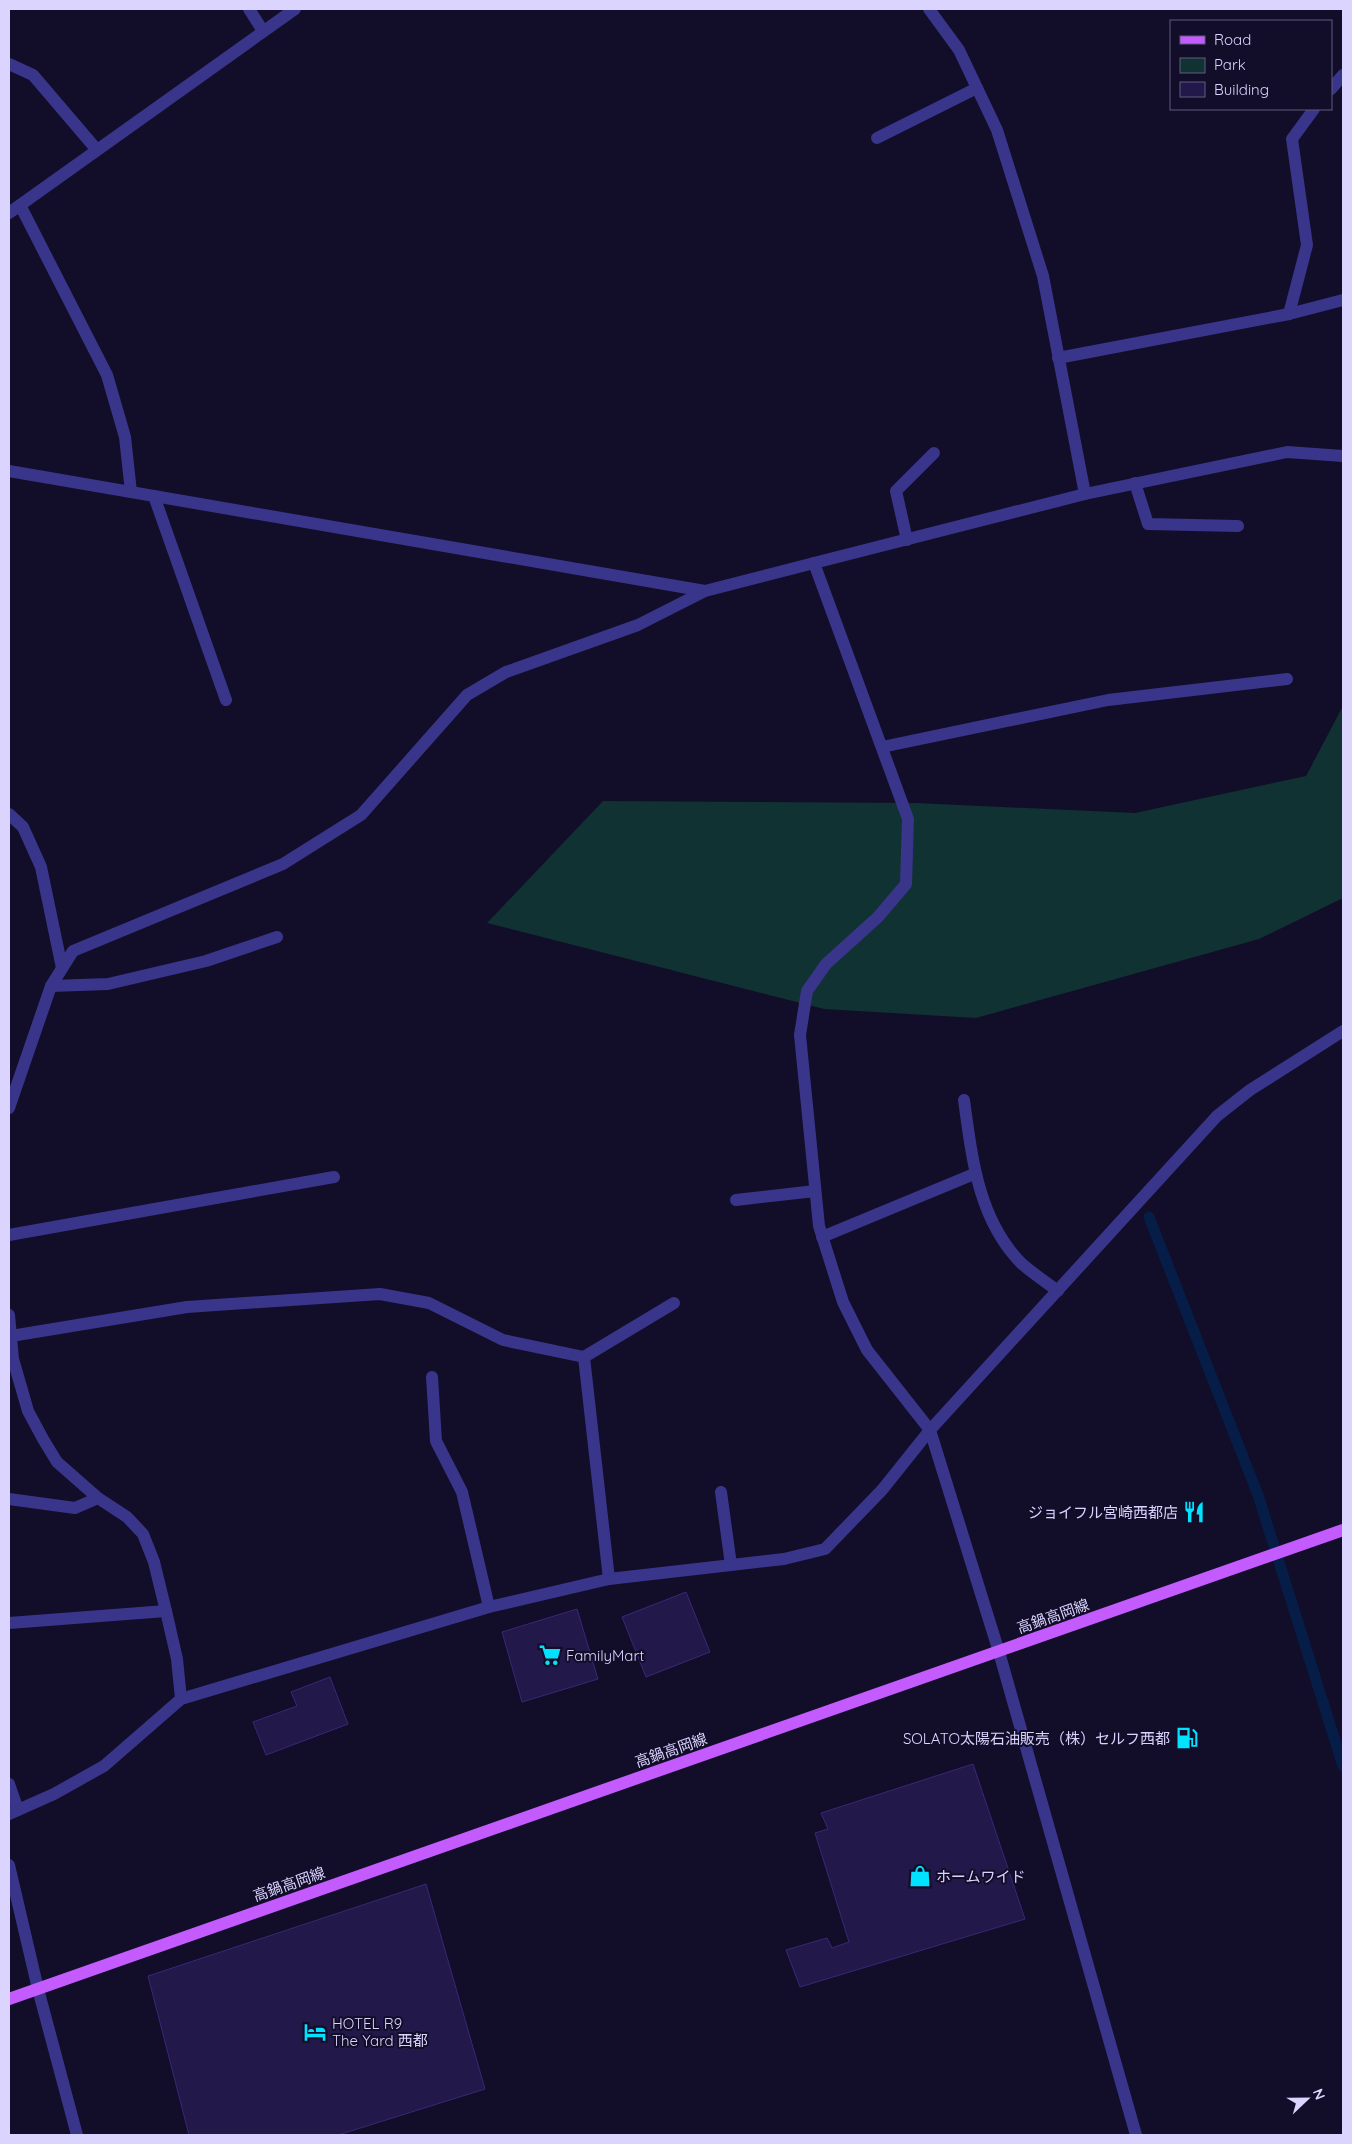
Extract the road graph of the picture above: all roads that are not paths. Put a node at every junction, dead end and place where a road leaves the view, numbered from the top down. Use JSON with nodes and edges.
{"nodes":[{"id":1,"x":249,"y":9,"type":"edge"},
{"id":2,"x":295,"y":9,"type":"edge"},
{"id":3,"x":929,"y":9,"type":"edge"},
{"id":4,"x":263,"y":31,"type":"junction"},
{"id":5,"x":9,"y":64,"type":"edge"},
{"id":6,"x":1343,"y":74,"type":"edge"},
{"id":7,"x":977,"y":88,"type":"junction"},
{"id":8,"x":1332,"y":88,"type":"edge"},
{"id":9,"x":1313,"y":110,"type":"edge"},
{"id":10,"x":877,"y":138,"type":"dead end"},
{"id":11,"x":97,"y":150,"type":"junction"},
{"id":12,"x":20,"y":205,"type":"junction"},
{"id":13,"x":9,"y":213,"type":"edge"},
{"id":14,"x":1343,"y":300,"type":"edge"},
{"id":15,"x":1289,"y":314,"type":"junction"},
{"id":16,"x":1058,"y":358,"type":"junction"},
{"id":17,"x":934,"y":453,"type":"dead end"},
{"id":18,"x":1343,"y":456,"type":"edge"},
{"id":19,"x":9,"y":471,"type":"edge"},
{"id":20,"x":1135,"y":483,"type":"junction"},
{"id":21,"x":131,"y":492,"type":"junction"},
{"id":22,"x":1084,"y":494,"type":"junction"},
{"id":23,"x":154,"y":496,"type":"junction"},
{"id":24,"x":1238,"y":526,"type":"dead end"},
{"id":25,"x":906,"y":540,"type":"junction"},
{"id":26,"x":814,"y":563,"type":"junction"},
{"id":27,"x":705,"y":591,"type":"junction"},
{"id":28,"x":1287,"y":679,"type":"dead end"},
{"id":29,"x":226,"y":700,"type":"dead end"},
{"id":30,"x":882,"y":747,"type":"junction"},
{"id":31,"x":9,"y":814,"type":"edge"},
{"id":32,"x":277,"y":937,"type":"dead end"},
{"id":33,"x":62,"y":968,"type":"junction"},
{"id":34,"x":51,"y":986,"type":"junction"},
{"id":35,"x":1343,"y":1031,"type":"edge"},
{"id":36,"x":964,"y":1100,"type":"dead end"},
{"id":37,"x":9,"y":1108,"type":"edge"},
{"id":38,"x":974,"y":1174,"type":"junction"},
{"id":39,"x":334,"y":1177,"type":"dead end"},
{"id":40,"x":815,"y":1191,"type":"junction"},
{"id":41,"x":736,"y":1200,"type":"dead end"},
{"id":42,"x":9,"y":1235,"type":"edge"},
{"id":43,"x":822,"y":1237,"type":"junction"},
{"id":44,"x":1058,"y":1291,"type":"junction"},
{"id":45,"x":674,"y":1303,"type":"dead end"},
{"id":46,"x":9,"y":1314,"type":"edge"},
{"id":47,"x":11,"y":1336,"type":"junction"},
{"id":48,"x":584,"y":1357,"type":"junction"},
{"id":49,"x":11,"y":1360,"type":"edge"},
{"id":50,"x":432,"y":1378,"type":"dead end"},
{"id":51,"x":930,"y":1430,"type":"junction"},
{"id":52,"x":721,"y":1492,"type":"dead end"},
{"id":53,"x":98,"y":1498,"type":"junction"},
{"id":54,"x":9,"y":1499,"type":"edge"},
{"id":55,"x":1343,"y":1530,"type":"edge"},
{"id":56,"x":732,"y":1566,"type":"junction"},
{"id":57,"x":609,"y":1579,"type":"junction"},
{"id":58,"x":490,"y":1607,"type":"junction"},
{"id":59,"x":166,"y":1611,"type":"junction"},
{"id":60,"x":9,"y":1623,"type":"edge"},
{"id":61,"x":999,"y":1652,"type":"junction"},
{"id":62,"x":181,"y":1700,"type":"junction"},
{"id":63,"x":9,"y":1784,"type":"edge"},
{"id":64,"x":13,"y":1812,"type":"edge"},
{"id":65,"x":9,"y":1865,"type":"edge"},
{"id":66,"x":38,"y":1989,"type":"junction"},
{"id":67,"x":9,"y":1999,"type":"edge"},
{"id":68,"x":77,"y":2135,"type":"edge"},
{"id":69,"x":1136,"y":2135,"type":"edge"}],
"edges":[{"from":1,"to":4,"type":"street"},
{"from":2,"to":4,"type":"street"},
{"from":3,"to":7,"type":"street"},
{"from":4,"to":11,"type":"street"},
{"from":5,"to":11,"type":"street"},
{"from":6,"to":8,"type":"street"},
{"from":7,"to":10,"type":"street"},
{"from":7,"to":16,"type":"street"},
{"from":9,"to":15,"type":"street"},
{"from":11,"to":12,"type":"street"},
{"from":12,"to":13,"type":"street"},
{"from":12,"to":21,"type":"street"},
{"from":14,"to":15,"type":"street"},
{"from":15,"to":16,"type":"street"},
{"from":16,"to":22,"type":"street"},
{"from":17,"to":25,"type":"street"},
{"from":18,"to":20,"type":"street"},
{"from":19,"to":21,"type":"street"},
{"from":20,"to":22,"type":"street"},
{"from":20,"to":24,"type":"street"},
{"from":21,"to":23,"type":"street"},
{"from":22,"to":25,"type":"street"},
{"from":23,"to":27,"type":"street"},
{"from":23,"to":29,"type":"street"},
{"from":25,"to":26,"type":"street"},
{"from":26,"to":27,"type":"street"},
{"from":26,"to":30,"type":"street"},
{"from":27,"to":33,"type":"street"},
{"from":28,"to":30,"type":"street"},
{"from":30,"to":40,"type":"street"},
{"from":31,"to":33,"type":"street"},
{"from":32,"to":34,"type":"street"},
{"from":33,"to":34,"type":"street"},
{"from":34,"to":37,"type":"street"},
{"from":35,"to":44,"type":"street"},
{"from":36,"to":38,"type":"street"},
{"from":38,"to":43,"type":"street"},
{"from":38,"to":44,"type":"street"},
{"from":39,"to":42,"type":"street"},
{"from":40,"to":41,"type":"street"},
{"from":40,"to":43,"type":"street"},
{"from":43,"to":51,"type":"street"},
{"from":44,"to":51,"type":"street"},
{"from":45,"to":48,"type":"street"},
{"from":46,"to":47,"type":"street"},
{"from":47,"to":48,"type":"street"},
{"from":47,"to":49,"type":"street"},
{"from":48,"to":57,"type":"street"},
{"from":49,"to":53,"type":"street"},
{"from":50,"to":58,"type":"street"},
{"from":51,"to":56,"type":"street"},
{"from":51,"to":61,"type":"street"},
{"from":52,"to":56,"type":"street"},
{"from":53,"to":54,"type":"street"},
{"from":53,"to":59,"type":"street"},
{"from":55,"to":61,"type":"main road","name":"高鍋高岡線"},
{"from":56,"to":57,"type":"street"},
{"from":57,"to":58,"type":"street"},
{"from":58,"to":62,"type":"street"},
{"from":59,"to":60,"type":"street"},
{"from":59,"to":62,"type":"street"},
{"from":61,"to":66,"type":"main road","name":"高鍋高岡線"},
{"from":61,"to":69,"type":"street"},
{"from":62,"to":64,"type":"street"},
{"from":63,"to":64,"type":"street"},
{"from":65,"to":66,"type":"street"},
{"from":66,"to":67,"type":"main road","name":"高鍋高岡線"},
{"from":66,"to":68,"type":"street"}]}
